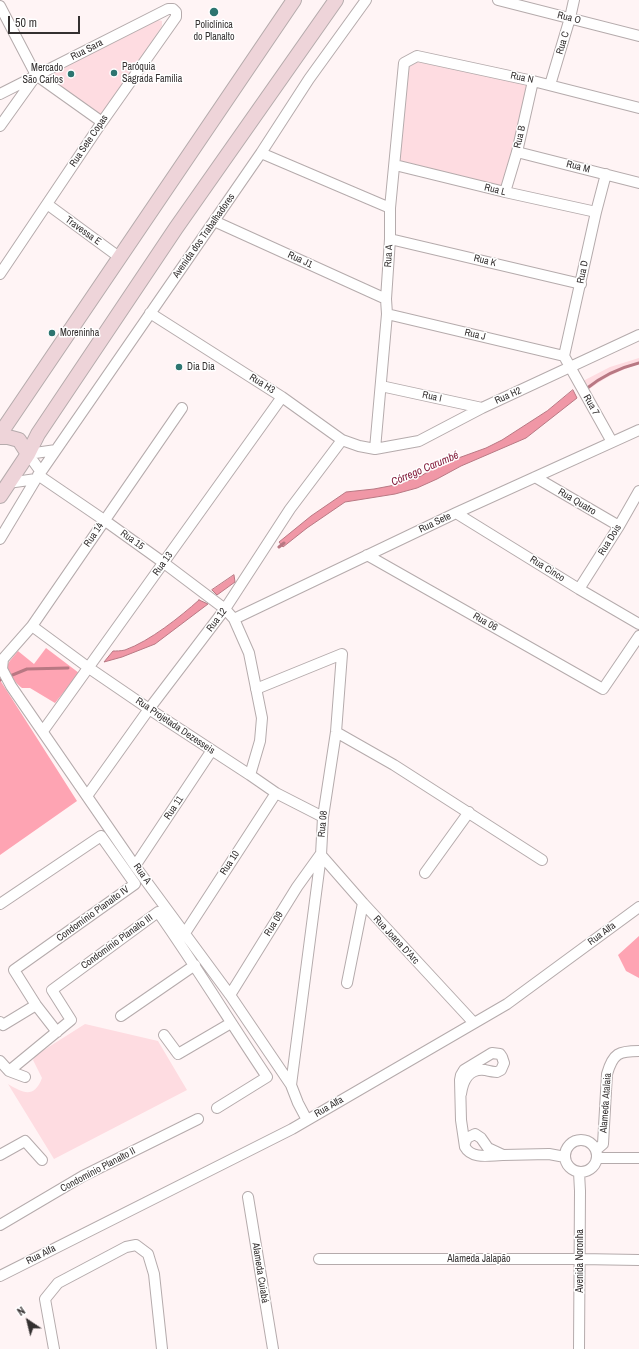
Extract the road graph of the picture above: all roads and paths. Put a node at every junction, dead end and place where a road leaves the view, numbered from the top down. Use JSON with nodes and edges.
{"nodes":[{"id":1,"x":294,"y":0,"type":"edge"},
{"id":2,"x":336,"y":0,"type":"edge"},
{"id":3,"x":366,"y":0,"type":"edge"},
{"id":4,"x":498,"y":0,"type":"edge"},
{"id":5,"x":574,"y":0,"type":"edge"},
{"id":6,"x":0,"y":6,"type":"edge"},
{"id":7,"x":174,"y":10,"type":"joint"},
{"id":8,"x":570,"y":18,"type":"junction"},
{"id":9,"x":639,"y":36,"type":"edge"},
{"id":10,"x":404,"y":63,"type":"joint"},
{"id":11,"x":36,"y":75,"type":"junction"},
{"id":12,"x":533,"y":81,"type":"junction"},
{"id":13,"x":550,"y":85,"type":"junction"},
{"id":14,"x":0,"y":94,"type":"edge"},
{"id":15,"x":639,"y":108,"type":"edge"},
{"id":16,"x":102,"y":122,"type":"junction"},
{"id":17,"x":0,"y":126,"type":"edge"},
{"id":18,"x":517,"y":152,"type":"junction"},
{"id":19,"x":261,"y":153,"type":"junction"},
{"id":20,"x":395,"y":165,"type":"junction"},
{"id":21,"x":606,"y":174,"type":"junction"},
{"id":22,"x":639,"y":183,"type":"edge"},
{"id":23,"x":505,"y":192,"type":"junction"},
{"id":24,"x":47,"y":204,"type":"junction"},
{"id":25,"x":390,"y":208,"type":"junction"},
{"id":26,"x":596,"y":212,"type":"junction"},
{"id":27,"x":214,"y":221,"type":"junction"},
{"id":28,"x":390,"y":238,"type":"junction"},
{"id":29,"x":119,"y":257,"type":"junction"},
{"id":30,"x":0,"y":274,"type":"edge"},
{"id":31,"x":580,"y":284,"type":"junction"},
{"id":32,"x":386,"y":299,"type":"junction"},
{"id":33,"x":150,"y":313,"type":"junction"},
{"id":34,"x":387,"y":314,"type":"junction"},
{"id":35,"x":639,"y":335,"type":"edge"},
{"id":36,"x":564,"y":356,"type":"junction"},
{"id":37,"x":571,"y":368,"type":"junction"},
{"id":38,"x":381,"y":386,"type":"junction"},
{"id":39,"x":282,"y":397,"type":"junction"},
{"id":40,"x":182,"y":408,"type":"dead end"},
{"id":41,"x":482,"y":408,"type":"junction"},
{"id":42,"x":639,"y":430,"type":"edge"},
{"id":43,"x":0,"y":434,"type":"edge"},
{"id":44,"x":0,"y":437,"type":"edge"},
{"id":45,"x":342,"y":440,"type":"junction"},
{"id":46,"x":612,"y":442,"type":"junction"},
{"id":47,"x":375,"y":449,"type":"junction"},
{"id":48,"x":56,"y":450,"type":"junction"},
{"id":49,"x":28,"y":454,"type":"junction"},
{"id":50,"x":38,"y":475,"type":"junction"},
{"id":51,"x":535,"y":477,"type":"junction"},
{"id":52,"x":4,"y":484,"type":"edge"},
{"id":53,"x":639,"y":491,"type":"edge"},
{"id":54,"x":0,"y":496,"type":"edge"},
{"id":55,"x":456,"y":513,"type":"junction"},
{"id":56,"x":104,"y":520,"type":"junction"},
{"id":57,"x":618,"y":526,"type":"junction"},
{"id":58,"x":0,"y":539,"type":"edge"},
{"id":59,"x":367,"y":555,"type":"junction"},
{"id":60,"x":164,"y":563,"type":"junction"},
{"id":61,"x":579,"y":589,"type":"junction"},
{"id":62,"x":226,"y":609,"type":"junction"},
{"id":63,"x":234,"y":620,"type":"junction"},
{"id":64,"x":639,"y":624,"type":"edge"},
{"id":65,"x":32,"y":626,"type":"junction"},
{"id":66,"x":639,"y":636,"type":"edge"},
{"id":67,"x":2,"y":662,"type":"edge"},
{"id":68,"x":89,"y":668,"type":"junction"},
{"id":69,"x":256,"y":689,"type":"junction"},
{"id":70,"x":148,"y":709,"type":"junction"},
{"id":71,"x":43,"y":731,"type":"junction"},
{"id":72,"x":336,"y":732,"type":"junction"},
{"id":73,"x":212,"y":750,"type":"junction"},
{"id":74,"x":250,"y":775,"type":"junction"},
{"id":75,"x":276,"y":793,"type":"junction"},
{"id":76,"x":87,"y":796,"type":"junction"},
{"id":77,"x":469,"y":812,"type":"junction"},
{"id":78,"x":323,"y":817,"type":"junction"},
{"id":79,"x":320,"y":855,"type":"junction"},
{"id":80,"x":542,"y":860,"type":"dead end"},
{"id":81,"x":135,"y":866,"type":"junction"},
{"id":82,"x":425,"y":873,"type":"dead end"},
{"id":83,"x":363,"y":903,"type":"junction"},
{"id":84,"x":0,"y":904,"type":"edge"},
{"id":85,"x":639,"y":907,"type":"edge"},
{"id":86,"x":185,"y":933,"type":"junction"},
{"id":87,"x":195,"y":965,"type":"junction"},
{"id":88,"x":347,"y":983,"type":"dead end"},
{"id":89,"x":230,"y":995,"type":"junction"},
{"id":90,"x":36,"y":1005,"type":"junction"},
{"id":91,"x":121,"y":1016,"type":"dead end"},
{"id":92,"x":0,"y":1022,"type":"edge"},
{"id":93,"x":231,"y":1023,"type":"junction"},
{"id":94,"x":474,"y":1023,"type":"junction"},
{"id":95,"x":57,"y":1032,"type":"junction"},
{"id":96,"x":164,"y":1035,"type":"dead end"},
{"id":97,"x":639,"y":1051,"type":"edge"},
{"id":98,"x":0,"y":1061,"type":"edge"},
{"id":99,"x":9,"y":1071,"type":"junction"},
{"id":100,"x":25,"y":1077,"type":"dead end"},
{"id":101,"x":291,"y":1085,"type":"junction"},
{"id":102,"x":461,"y":1094,"type":"junction"},
{"id":103,"x":217,"y":1108,"type":"dead end"},
{"id":104,"x":198,"y":1119,"type":"dead end"},
{"id":105,"x":307,"y":1120,"type":"junction"},
{"id":106,"x":461,"y":1120,"type":"junction"},
{"id":107,"x":475,"y":1134,"type":"junction"},
{"id":108,"x":465,"y":1142,"type":"junction"},
{"id":109,"x":597,"y":1154,"type":"junction"},
{"id":110,"x":0,"y":1155,"type":"edge"},
{"id":111,"x":503,"y":1155,"type":"junction"},
{"id":112,"x":564,"y":1157,"type":"junction"},
{"id":113,"x":639,"y":1158,"type":"edge"},
{"id":114,"x":42,"y":1160,"type":"dead end"},
{"id":115,"x":579,"y":1172,"type":"junction"},
{"id":116,"x":248,"y":1197,"type":"dead end"},
{"id":117,"x":0,"y":1225,"type":"edge"},
{"id":118,"x":319,"y":1259,"type":"dead end"},
{"id":119,"x":580,"y":1259,"type":"junction"},
{"id":120,"x":639,"y":1260,"type":"edge"},
{"id":121,"x":0,"y":1276,"type":"edge"},
{"id":122,"x":54,"y":1349,"type":"edge"},
{"id":123,"x":162,"y":1349,"type":"edge"},
{"id":124,"x":273,"y":1349,"type":"edge"},
{"id":125,"x":579,"y":1349,"type":"edge"}],
"edges":[{"from":1,"to":29,"type":"main road"},
{"from":2,"to":49,"type":"main road"},
{"from":3,"to":19,"type":"street","name":"Avenida dos Trabalhadores"},
{"from":4,"to":8,"type":"street","name":"Rua O"},
{"from":5,"to":8,"type":"street","name":"Rua C"},
{"from":6,"to":11,"type":"street"},
{"from":7,"to":11,"type":"street","name":"Rua Sara"},
{"from":7,"to":16,"type":"street","name":"Rua Sete Copas"},
{"from":8,"to":9,"type":"street","name":"Rua O"},
{"from":8,"to":13,"type":"street","name":"Rua C"},
{"from":10,"to":12,"type":"street","name":"Rua N"},
{"from":10,"to":20,"type":"street","name":"Rua A"},
{"from":11,"to":14,"type":"street","name":"Rua Sara"},
{"from":11,"to":16,"type":"street"},
{"from":11,"to":17,"type":"street"},
{"from":12,"to":13,"type":"street","name":"Rua N"},
{"from":12,"to":18,"type":"street","name":"Rua B"},
{"from":13,"to":15,"type":"street","name":"Rua N"},
{"from":16,"to":24,"type":"street","name":"Rua Sete Copas"},
{"from":18,"to":21,"type":"street","name":"Rua M"},
{"from":18,"to":23,"type":"street","name":"Rua B"},
{"from":19,"to":25,"type":"street"},
{"from":19,"to":27,"type":"street","name":"Avenida dos Trabalhadores"},
{"from":20,"to":23,"type":"street","name":"Rua L"},
{"from":20,"to":25,"type":"street","name":"Rua A"},
{"from":21,"to":22,"type":"street","name":"Rua M"},
{"from":21,"to":26,"type":"street","name":"Rua D"},
{"from":23,"to":26,"type":"street","name":"Rua L"},
{"from":24,"to":29,"type":"street","name":"Travessa E"},
{"from":24,"to":30,"type":"street","name":"Rua Sete Copas"},
{"from":25,"to":28,"type":"street","name":"Rua A"},
{"from":26,"to":31,"type":"street","name":"Rua D"},
{"from":27,"to":32,"type":"street","name":"Rua J1"},
{"from":27,"to":33,"type":"street","name":"Avenida dos Trabalhadores"},
{"from":28,"to":31,"type":"street","name":"Rua K"},
{"from":28,"to":32,"type":"street","name":"Rua A"},
{"from":29,"to":43,"type":"main road"},
{"from":31,"to":36,"type":"street","name":"Rua D"},
{"from":32,"to":34,"type":"street","name":"Rua A"},
{"from":33,"to":39,"type":"street","name":"Rua H3"},
{"from":33,"to":48,"type":"street","name":"Avenida dos Trabalhadores"},
{"from":34,"to":36,"type":"street","name":"Rua J"},
{"from":34,"to":38,"type":"street","name":"Rua A"},
{"from":35,"to":37,"type":"street","name":"Rua H2"},
{"from":36,"to":37,"type":"street"},
{"from":37,"to":41,"type":"street","name":"Rua H2"},
{"from":37,"to":46,"type":"street","name":"Rua 7"},
{"from":38,"to":41,"type":"street","name":"Rua I"},
{"from":38,"to":47,"type":"street","name":"Rua A"},
{"from":39,"to":45,"type":"street","name":"Rua H3"},
{"from":39,"to":60,"type":"street","name":"Rua 13"},
{"from":40,"to":56,"type":"street","name":"Rua 14"},
{"from":41,"to":47,"type":"street","name":"Rua H2"},
{"from":42,"to":46,"type":"street","name":"Rua Sete"},
{"from":44,"to":49,"type":"main road"},
{"from":45,"to":47,"type":"street","name":"Rua H3"},
{"from":45,"to":62,"type":"street","name":"Rua 12"},
{"from":46,"to":51,"type":"street","name":"Rua Sete"},
{"from":48,"to":49,"type":"street"},
{"from":48,"to":50,"type":"street","name":"Avenida dos Trabalhadores"},
{"from":49,"to":50,"type":"street","name":"Rua 15"},
{"from":49,"to":52,"type":"main road"},
{"from":50,"to":52,"type":"street"},
{"from":50,"to":56,"type":"street","name":"Rua 15"},
{"from":50,"to":58,"type":"street","name":"Avenida dos Trabalhadores"},
{"from":51,"to":55,"type":"street","name":"Rua Sete"},
{"from":51,"to":57,"type":"street","name":"Rua Quatro"},
{"from":52,"to":54,"type":"main road"},
{"from":53,"to":57,"type":"street","name":"Rua Dois"},
{"from":55,"to":59,"type":"street","name":"Rua Sete"},
{"from":55,"to":61,"type":"street","name":"Rua Cinco"},
{"from":56,"to":60,"type":"street","name":"Rua 15"},
{"from":56,"to":65,"type":"street","name":"Rua 14"},
{"from":57,"to":61,"type":"street","name":"Rua Dois"},
{"from":59,"to":63,"type":"street","name":"Rua Sete"},
{"from":59,"to":66,"type":"street","name":"Rua 06"},
{"from":60,"to":62,"type":"street","name":"Rua 15"},
{"from":60,"to":68,"type":"street","name":"Rua 13"},
{"from":61,"to":64,"type":"street","name":"Rua Cinco"},
{"from":62,"to":63,"type":"street"},
{"from":62,"to":70,"type":"street","name":"Rua 12"},
{"from":63,"to":69,"type":"street"},
{"from":65,"to":67,"type":"street","name":"Rua 14"},
{"from":65,"to":68,"type":"street","name":"Rua Projetada Dezesseis"},
{"from":67,"to":71,"type":"street","name":"Rua A"},
{"from":68,"to":70,"type":"street","name":"Rua Projetada Dezesseis"},
{"from":68,"to":71,"type":"street","name":"Rua 13"},
{"from":69,"to":72,"type":"street","name":"Rua 08"},
{"from":69,"to":74,"type":"street"},
{"from":70,"to":73,"type":"street","name":"Rua Projetada Dezesseis"},
{"from":70,"to":76,"type":"street","name":"Rua 12"},
{"from":71,"to":76,"type":"street","name":"Rua A"},
{"from":72,"to":77,"type":"street"},
{"from":72,"to":78,"type":"street","name":"Rua 08"},
{"from":73,"to":74,"type":"street","name":"Rua Projetada Dezesseis"},
{"from":73,"to":81,"type":"street","name":"Rua 11"},
{"from":74,"to":75,"type":"street","name":"Rua Projetada Dezesseis"},
{"from":75,"to":78,"type":"street","name":"Rua Projetada Dezesseis"},
{"from":75,"to":86,"type":"street","name":"Rua 10"},
{"from":76,"to":81,"type":"street","name":"Rua A"},
{"from":77,"to":80,"type":"street"},
{"from":77,"to":82,"type":"street"},
{"from":78,"to":79,"type":"street","name":"Rua 08"},
{"from":79,"to":83,"type":"street","name":"Rua Joana D'Arc"},
{"from":79,"to":89,"type":"street","name":"Rua 09"},
{"from":79,"to":101,"type":"street","name":"Rua 08"},
{"from":81,"to":86,"type":"street","name":"Rua A"},
{"from":83,"to":88,"type":"street"},
{"from":83,"to":94,"type":"street","name":"Rua Joana D'Arc"},
{"from":84,"to":90,"type":"street","name":"Condomínio Planalto IV"},
{"from":85,"to":94,"type":"street","name":"Rua Alfa"},
{"from":86,"to":89,"type":"street","name":"Rua A"},
{"from":87,"to":91,"type":"street"},
{"from":87,"to":93,"type":"street","name":"Condomínio Planalto III"},
{"from":87,"to":95,"type":"street","name":"Condomínio Planalto III"},
{"from":89,"to":101,"type":"street","name":"Rua A"},
{"from":90,"to":92,"type":"street"},
{"from":90,"to":95,"type":"street","name":"Condomínio Planalto IV"},
{"from":93,"to":96,"type":"street"},
{"from":93,"to":103,"type":"street","name":"Condomínio Planalto III"},
{"from":94,"to":105,"type":"street","name":"Rua Alfa"},
{"from":95,"to":99,"type":"street"},
{"from":97,"to":109,"type":"street","name":"Alameda Atalaia"},
{"from":98,"to":99,"type":"street"},
{"from":99,"to":100,"type":"street"},
{"from":101,"to":105,"type":"street","name":"Rua A"},
{"from":102,"to":102,"type":"street"},
{"from":102,"to":106,"type":"street"},
{"from":104,"to":117,"type":"street","name":"Condomínio Planalto II"},
{"from":105,"to":121,"type":"street","name":"Rua Alfa"},
{"from":106,"to":107,"type":"street"},
{"from":106,"to":108,"type":"street"},
{"from":107,"to":108,"type":"street"},
{"from":107,"to":111,"type":"street"},
{"from":108,"to":111,"type":"street"},
{"from":109,"to":112,"type":"street"},
{"from":109,"to":113,"type":"street"},
{"from":109,"to":115,"type":"street"},
{"from":110,"to":114,"type":"street"},
{"from":111,"to":112,"type":"street"},
{"from":112,"to":115,"type":"street"},
{"from":115,"to":119,"type":"street","name":"Avenida Noronha"},
{"from":116,"to":124,"type":"street","name":"Alameda Cuiabá"},
{"from":118,"to":119,"type":"street","name":"Alameda Jalapão"},
{"from":119,"to":120,"type":"street","name":"Alameda Jalapão"},
{"from":119,"to":125,"type":"street","name":"Avenida Noronha"},
{"from":122,"to":123,"type":"street"}]}
